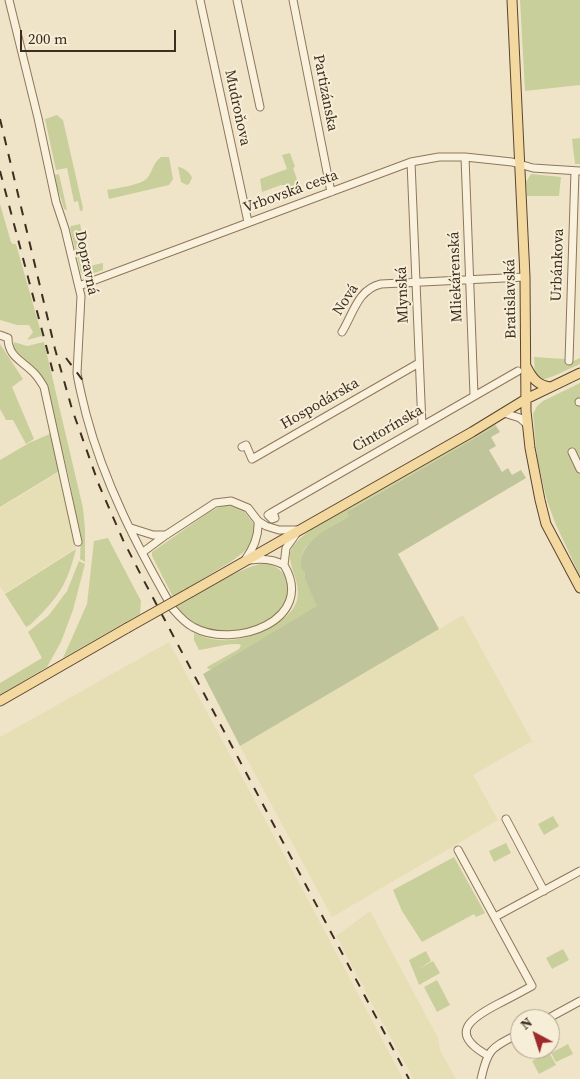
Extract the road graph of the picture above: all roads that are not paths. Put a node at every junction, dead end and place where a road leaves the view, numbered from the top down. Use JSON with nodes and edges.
{"nodes":[{"id":1,"x":9,"y":0,"type":"edge"},
{"id":2,"x":200,"y":0,"type":"edge"},
{"id":3,"x":237,"y":0,"type":"edge"},
{"id":4,"x":293,"y":0,"type":"edge"},
{"id":5,"x":512,"y":0,"type":"edge"},
{"id":6,"x":260,"y":107,"type":"dead end"},
{"id":7,"x":465,"y":157,"type":"junction"},
{"id":8,"x":411,"y":162,"type":"junction"},
{"id":9,"x":519,"y":164,"type":"junction"},
{"id":10,"x":577,"y":171,"type":"edge"},
{"id":11,"x":331,"y":192,"type":"junction"},
{"id":12,"x":248,"y":222,"type":"junction"},
{"id":13,"x":525,"y":277,"type":"junction"},
{"id":14,"x":470,"y":279,"type":"junction"},
{"id":15,"x":416,"y":282,"type":"junction"},
{"id":16,"x":79,"y":286,"type":"junction"},
{"id":17,"x":342,"y":332,"type":"dead end"},
{"id":18,"x":0,"y":335,"type":"edge"},
{"id":19,"x":570,"y":361,"type":"dead end"},
{"id":20,"x":419,"y":362,"type":"junction"},
{"id":21,"x":522,"y":369,"type":"junction"},
{"id":22,"x":580,"y":373,"type":"edge"},
{"id":23,"x":550,"y":387,"type":"junction"},
{"id":24,"x":474,"y":395,"type":"junction"},
{"id":25,"x":526,"y":399,"type":"junction"},
{"id":26,"x":504,"y":413,"type":"junction"},
{"id":27,"x":528,"y":425,"type":"junction"},
{"id":28,"x":422,"y":426,"type":"junction"},
{"id":29,"x":242,"y":447,"type":"dead end"},
{"id":30,"x":572,"y":452,"type":"dead end"},
{"id":31,"x":580,"y":469,"type":"edge"},
{"id":32,"x":273,"y":512,"type":"dead end"},
{"id":33,"x":258,"y":521,"type":"junction"},
{"id":34,"x":131,"y":528,"type":"junction"},
{"id":35,"x":299,"y":530,"type":"junction"},
{"id":36,"x":166,"y":535,"type":"junction"},
{"id":37,"x":78,"y":542,"type":"dead end"},
{"id":38,"x":143,"y":552,"type":"junction"},
{"id":39,"x":245,"y":561,"type":"junction"},
{"id":40,"x":284,"y":564,"type":"junction"},
{"id":41,"x":580,"y":588,"type":"edge"},
{"id":42,"x":0,"y":701,"type":"edge"},
{"id":43,"x":506,"y":819,"type":"dead end"},
{"id":44,"x":458,"y":850,"type":"dead end"},
{"id":45,"x":580,"y":871,"type":"edge"},
{"id":46,"x":544,"y":891,"type":"junction"},
{"id":47,"x":495,"y":917,"type":"junction"},
{"id":48,"x":580,"y":1001,"type":"edge"},
{"id":49,"x":560,"y":1012,"type":"edge"},
{"id":50,"x":510,"y":1039,"type":"edge"},
{"id":51,"x":487,"y":1056,"type":"junction"},
{"id":52,"x":481,"y":1079,"type":"edge"}],
"edges":[{"from":1,"to":16,"type":"street","name":"Dopravná"},
{"from":2,"to":12,"type":"street","name":"Mudroňova"},
{"from":3,"to":6,"type":"street"},
{"from":4,"to":11,"type":"street","name":"Partizánska"},
{"from":5,"to":9,"type":"main road","name":"Bratislavská"},
{"from":7,"to":8,"type":"street","name":"Vrbovská cesta"},
{"from":7,"to":9,"type":"street","name":"Vrbovská cesta"},
{"from":7,"to":14,"type":"street","name":"Mliekárenská"},
{"from":8,"to":11,"type":"street","name":"Vrbovská cesta"},
{"from":8,"to":15,"type":"street","name":"Mlynská"},
{"from":9,"to":10,"type":"street","name":"Vrbovská cesta"},
{"from":9,"to":13,"type":"main road","name":"Bratislavská"},
{"from":10,"to":19,"type":"street","name":"Urbánkova"},
{"from":11,"to":12,"type":"street","name":"Vrbovská cesta"},
{"from":12,"to":16,"type":"street","name":"Vrbovská cesta"},
{"from":13,"to":14,"type":"street","name":"Nová"},
{"from":13,"to":21,"type":"main road","name":"Bratislavská"},
{"from":14,"to":15,"type":"street","name":"Nová"},
{"from":14,"to":24,"type":"street","name":"Mliekárenská"},
{"from":15,"to":17,"type":"street","name":"Nová"},
{"from":15,"to":20,"type":"street","name":"Mlynská"},
{"from":16,"to":34,"type":"street","name":"Dopravná"},
{"from":18,"to":37,"type":"street"},
{"from":20,"to":28,"type":"street","name":"Mlynská"},
{"from":20,"to":29,"type":"street","name":"Hospodárska"},
{"from":21,"to":23,"type":"main road"},
{"from":21,"to":24,"type":"street","name":"Cintorínska"},
{"from":21,"to":25,"type":"main road","name":"Bratislavská"},
{"from":22,"to":23,"type":"main road"},
{"from":23,"to":25,"type":"main road"},
{"from":24,"to":28,"type":"street","name":"Cintorínska"},
{"from":25,"to":26,"type":"main road"},
{"from":25,"to":27,"type":"main road","name":"Bratislavská"},
{"from":26,"to":27,"type":"street"},
{"from":26,"to":35,"type":"main road"},
{"from":27,"to":41,"type":"main road","name":"Bratislavská"},
{"from":28,"to":32,"type":"street","name":"Cintorínska"},
{"from":30,"to":31,"type":"street"},
{"from":33,"to":35,"type":"street"},
{"from":33,"to":36,"type":"street"},
{"from":33,"to":39,"type":"street"},
{"from":34,"to":36,"type":"street"},
{"from":34,"to":38,"type":"street","name":"Dopravná"},
{"from":35,"to":39,"type":"main road"},
{"from":35,"to":40,"type":"street"},
{"from":36,"to":38,"type":"street"},
{"from":38,"to":40,"type":"street","name":"Dopravná"},
{"from":39,"to":40,"type":"street"},
{"from":39,"to":42,"type":"main road","bridge":true},
{"from":43,"to":46,"type":"street"},
{"from":44,"to":47,"type":"street"},
{"from":45,"to":46,"type":"street"},
{"from":46,"to":47,"type":"street"},
{"from":47,"to":51,"type":"street"},
{"from":48,"to":49,"type":"street"},
{"from":50,"to":51,"type":"street"},
{"from":51,"to":52,"type":"street"}]}
